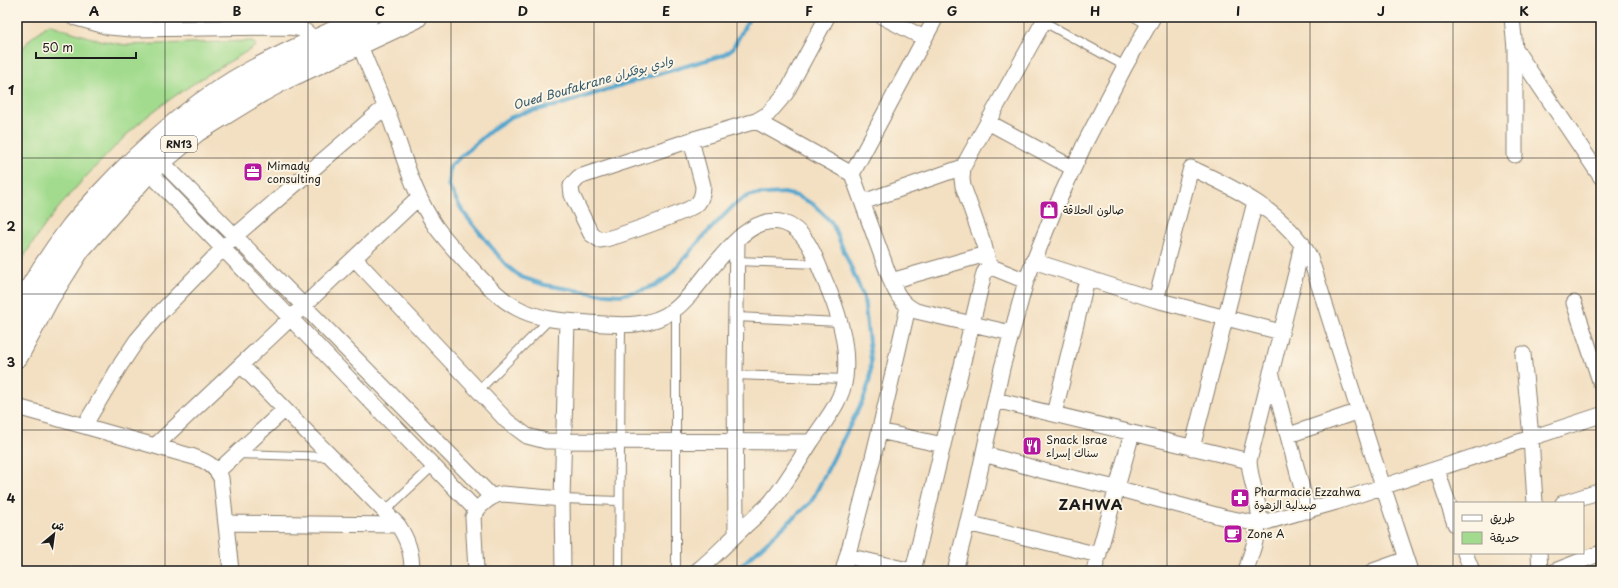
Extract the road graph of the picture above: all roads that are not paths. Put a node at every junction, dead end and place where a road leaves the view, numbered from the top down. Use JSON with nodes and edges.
{"nodes":[{"id":1,"x":73,"y":17,"type":"edge"},
{"id":2,"x":367,"y":17,"type":"edge"},
{"id":3,"x":416,"y":17,"type":"edge"},
{"id":4,"x":827,"y":17,"type":"edge"},
{"id":5,"x":883,"y":17,"type":"edge"},
{"id":6,"x":936,"y":17,"type":"edge"},
{"id":7,"x":1512,"y":17,"type":"edge"},
{"id":8,"x":1045,"y":19,"type":"edge"},
{"id":9,"x":1146,"y":19,"type":"edge"},
{"id":10,"x":924,"y":38,"type":"junction"},
{"id":11,"x":316,"y":42,"type":"junction"},
{"id":12,"x":359,"y":43,"type":"junction"},
{"id":13,"x":1515,"y":49,"type":"junction"},
{"id":14,"x":1125,"y":66,"type":"junction"},
{"id":15,"x":385,"y":107,"type":"junction"},
{"id":16,"x":756,"y":121,"type":"junction"},
{"id":17,"x":988,"y":122,"type":"junction"},
{"id":18,"x":691,"y":140,"type":"junction"},
{"id":19,"x":1514,"y":155,"type":"dead end"},
{"id":20,"x":154,"y":166,"type":"junction"},
{"id":21,"x":963,"y":167,"type":"junction"},
{"id":22,"x":1073,"y":168,"type":"junction"},
{"id":23,"x":852,"y":174,"type":"junction"},
{"id":24,"x":1601,"y":177,"type":"edge"},
{"id":25,"x":419,"y":197,"type":"junction"},
{"id":26,"x":863,"y":202,"type":"junction"},
{"id":27,"x":1255,"y":202,"type":"junction"},
{"id":28,"x":235,"y":236,"type":"junction"},
{"id":29,"x":737,"y":240,"type":"junction"},
{"id":30,"x":1302,"y":243,"type":"junction"},
{"id":31,"x":224,"y":248,"type":"junction"},
{"id":32,"x":355,"y":259,"type":"junction"},
{"id":33,"x":987,"y":260,"type":"junction"},
{"id":34,"x":737,"y":261,"type":"junction"},
{"id":35,"x":1033,"y":261,"type":"junction"},
{"id":36,"x":818,"y":264,"type":"junction"},
{"id":37,"x":1087,"y":279,"type":"junction"},
{"id":38,"x":891,"y":281,"type":"junction"},
{"id":39,"x":1026,"y":281,"type":"junction"},
{"id":40,"x":1156,"y":300,"type":"junction"},
{"id":41,"x":1574,"y":303,"type":"dead end"},
{"id":42,"x":304,"y":306,"type":"junction"},
{"id":43,"x":908,"y":307,"type":"junction"},
{"id":44,"x":676,"y":310,"type":"junction"},
{"id":45,"x":17,"y":313,"type":"edge"},
{"id":46,"x":736,"y":317,"type":"junction"},
{"id":47,"x":291,"y":318,"type":"junction"},
{"id":48,"x":1225,"y":318,"type":"junction"},
{"id":49,"x":550,"y":319,"type":"junction"},
{"id":50,"x":567,"y":322,"type":"junction"},
{"id":51,"x":839,"y":322,"type":"junction"},
{"id":52,"x":971,"y":324,"type":"junction"},
{"id":53,"x":621,"y":325,"type":"junction"},
{"id":54,"x":1281,"y":332,"type":"junction"},
{"id":55,"x":1011,"y":333,"type":"junction"},
{"id":56,"x":1523,"y":354,"type":"dead end"},
{"id":57,"x":17,"y":356,"type":"edge"},
{"id":58,"x":241,"y":364,"type":"junction"},
{"id":59,"x":1271,"y":371,"type":"junction"},
{"id":60,"x":734,"y":375,"type":"junction"},
{"id":61,"x":845,"y":379,"type":"junction"},
{"id":62,"x":1601,"y":384,"type":"edge"},
{"id":63,"x":478,"y":391,"type":"junction"},
{"id":64,"x":995,"y":400,"type":"junction"},
{"id":65,"x":17,"y":407,"type":"edge"},
{"id":66,"x":284,"y":410,"type":"junction"},
{"id":67,"x":1359,"y":411,"type":"junction"},
{"id":68,"x":1054,"y":414,"type":"junction"},
{"id":69,"x":1601,"y":414,"type":"edge"},
{"id":70,"x":84,"y":426,"type":"junction"},
{"id":71,"x":880,"y":431,"type":"junction"},
{"id":72,"x":1132,"y":433,"type":"junction"},
{"id":73,"x":1289,"y":435,"type":"junction"},
{"id":74,"x":1531,"y":437,"type":"junction"},
{"id":75,"x":565,"y":440,"type":"junction"},
{"id":76,"x":620,"y":441,"type":"junction"},
{"id":77,"x":734,"y":441,"type":"junction"},
{"id":78,"x":677,"y":442,"type":"junction"},
{"id":79,"x":811,"y":442,"type":"junction"},
{"id":80,"x":943,"y":445,"type":"junction"},
{"id":81,"x":155,"y":446,"type":"junction"},
{"id":82,"x":1192,"y":448,"type":"junction"},
{"id":83,"x":237,"y":454,"type":"junction"},
{"id":84,"x":984,"y":454,"type":"junction"},
{"id":85,"x":332,"y":457,"type":"junction"},
{"id":86,"x":1249,"y":461,"type":"junction"},
{"id":87,"x":433,"y":466,"type":"junction"},
{"id":88,"x":1437,"y":470,"type":"junction"},
{"id":89,"x":218,"y":472,"type":"junction"},
{"id":90,"x":1383,"y":486,"type":"junction"},
{"id":91,"x":1116,"y":488,"type":"junction"},
{"id":92,"x":1601,"y":491,"type":"edge"},
{"id":93,"x":492,"y":497,"type":"junction"},
{"id":94,"x":562,"y":499,"type":"junction"},
{"id":95,"x":619,"y":501,"type":"junction"},
{"id":96,"x":1535,"y":502,"type":"edge"},
{"id":97,"x":1566,"y":502,"type":"edge"},
{"id":98,"x":1308,"y":510,"type":"junction"},
{"id":99,"x":385,"y":511,"type":"junction"},
{"id":100,"x":477,"y":511,"type":"junction"},
{"id":101,"x":1454,"y":521,"type":"edge"},
{"id":102,"x":226,"y":523,"type":"junction"},
{"id":103,"x":967,"y":523,"type":"junction"},
{"id":104,"x":1259,"y":524,"type":"junction"},
{"id":105,"x":398,"y":525,"type":"junction"},
{"id":106,"x":736,"y":535,"type":"junction"},
{"id":107,"x":1465,"y":554,"type":"edge"},
{"id":108,"x":1539,"y":554,"type":"edge"},
{"id":109,"x":1601,"y":554,"type":"edge"},
{"id":110,"x":1099,"y":555,"type":"junction"},
{"id":111,"x":847,"y":556,"type":"junction"},
{"id":112,"x":1409,"y":565,"type":"edge"},
{"id":113,"x":231,"y":571,"type":"edge"},
{"id":114,"x":412,"y":571,"type":"edge"},
{"id":115,"x":476,"y":571,"type":"edge"},
{"id":116,"x":563,"y":571,"type":"edge"},
{"id":117,"x":619,"y":571,"type":"edge"},
{"id":118,"x":676,"y":571,"type":"edge"},
{"id":119,"x":697,"y":571,"type":"edge"},
{"id":120,"x":843,"y":571,"type":"edge"},
{"id":121,"x":912,"y":571,"type":"edge"},
{"id":122,"x":955,"y":571,"type":"edge"},
{"id":123,"x":1094,"y":571,"type":"edge"},
{"id":124,"x":1246,"y":571,"type":"edge"},
{"id":125,"x":1373,"y":571,"type":"edge"},
{"id":126,"x":1472,"y":571,"type":"edge"},
{"id":127,"x":1540,"y":571,"type":"edge"},
{"id":128,"x":1555,"y":571,"type":"edge"}],
"edges":[{"from":1,"to":11,"type":"street"},
{"from":2,"to":11,"type":"main road","number":"RN13"},
{"from":3,"to":12,"type":"main road","number":"RN13"},
{"from":4,"to":16,"type":"street"},
{"from":5,"to":10,"type":"street"},
{"from":6,"to":10,"type":"street"},
{"from":7,"to":13,"type":"street"},
{"from":8,"to":14,"type":"lane"},
{"from":8,"to":17,"type":"street"},
{"from":9,"to":14,"type":"street"},
{"from":10,"to":23,"type":"street"},
{"from":11,"to":45,"type":"main road","number":"RN13"},
{"from":12,"to":15,"type":"street"},
{"from":12,"to":20,"type":"main road","number":"RN13"},
{"from":13,"to":19,"type":"street"},
{"from":13,"to":24,"type":"street"},
{"from":14,"to":22,"type":"street"},
{"from":15,"to":25,"type":"street"},
{"from":15,"to":28,"type":"street"},
{"from":16,"to":18,"type":"street"},
{"from":16,"to":23,"type":"street"},
{"from":17,"to":21,"type":"street"},
{"from":17,"to":22,"type":"street"},
{"from":18,"to":18,"type":"street"},
{"from":20,"to":28,"type":"street"},
{"from":20,"to":31,"type":"street"},
{"from":20,"to":57,"type":"main road","number":"RN13"},
{"from":21,"to":26,"type":"street"},
{"from":21,"to":33,"type":"street"},
{"from":22,"to":35,"type":"street"},
{"from":23,"to":26,"type":"street"},
{"from":25,"to":32,"type":"street"},
{"from":25,"to":49,"type":"street"},
{"from":26,"to":38,"type":"street"},
{"from":27,"to":30,"type":"street"},
{"from":27,"to":40,"type":"street"},
{"from":27,"to":48,"type":"street"},
{"from":28,"to":31,"type":"street"},
{"from":28,"to":42,"type":"street"},
{"from":29,"to":34,"type":"street"},
{"from":29,"to":36,"type":"street"},
{"from":29,"to":44,"type":"street"},
{"from":30,"to":54,"type":"street"},
{"from":30,"to":67,"type":"street"},
{"from":31,"to":47,"type":"street"},
{"from":31,"to":70,"type":"street"},
{"from":32,"to":42,"type":"street"},
{"from":32,"to":63,"type":"street"},
{"from":33,"to":38,"type":"street"},
{"from":33,"to":39,"type":"street"},
{"from":33,"to":52,"type":"street"},
{"from":34,"to":36,"type":"lane"},
{"from":34,"to":46,"type":"street"},
{"from":35,"to":37,"type":"street"},
{"from":35,"to":39,"type":"street"},
{"from":36,"to":51,"type":"street"},
{"from":37,"to":40,"type":"street"},
{"from":37,"to":68,"type":"street"},
{"from":38,"to":43,"type":"street"},
{"from":39,"to":55,"type":"street"},
{"from":40,"to":48,"type":"street"},
{"from":41,"to":62,"type":"street"},
{"from":42,"to":47,"type":"street"},
{"from":42,"to":93,"type":"street"},
{"from":43,"to":52,"type":"street"},
{"from":43,"to":71,"type":"street"},
{"from":44,"to":53,"type":"street"},
{"from":44,"to":78,"type":"lane"},
{"from":46,"to":51,"type":"lane"},
{"from":46,"to":60,"type":"street"},
{"from":47,"to":58,"type":"street"},
{"from":47,"to":87,"type":"street"},
{"from":48,"to":54,"type":"street"},
{"from":48,"to":82,"type":"street"},
{"from":49,"to":50,"type":"street"},
{"from":49,"to":63,"type":"lane"},
{"from":50,"to":53,"type":"street"},
{"from":50,"to":75,"type":"street"},
{"from":51,"to":61,"type":"street"},
{"from":52,"to":55,"type":"street"},
{"from":52,"to":80,"type":"street"},
{"from":53,"to":76,"type":"lane"},
{"from":54,"to":59,"type":"street"},
{"from":55,"to":64,"type":"street"},
{"from":56,"to":74,"type":"street"},
{"from":58,"to":66,"type":"street"},
{"from":58,"to":81,"type":"street"},
{"from":59,"to":73,"type":"street"},
{"from":59,"to":86,"type":"street"},
{"from":60,"to":61,"type":"lane"},
{"from":60,"to":77,"type":"street"},
{"from":61,"to":79,"type":"street"},
{"from":63,"to":75,"type":"street"},
{"from":64,"to":68,"type":"street"},
{"from":64,"to":84,"type":"street"},
{"from":65,"to":70,"type":"street"},
{"from":66,"to":83,"type":"street"},
{"from":66,"to":85,"type":"street"},
{"from":67,"to":73,"type":"street"},
{"from":67,"to":90,"type":"street"},
{"from":68,"to":72,"type":"street"},
{"from":69,"to":74,"type":"street"},
{"from":70,"to":81,"type":"street"},
{"from":71,"to":80,"type":"street"},
{"from":71,"to":111,"type":"street"},
{"from":72,"to":82,"type":"street"},
{"from":72,"to":91,"type":"street"},
{"from":73,"to":98,"type":"street"},
{"from":74,"to":88,"type":"street"},
{"from":74,"to":96,"type":"street"},
{"from":75,"to":76,"type":"street"},
{"from":75,"to":94,"type":"street"},
{"from":76,"to":78,"type":"street"},
{"from":76,"to":95,"type":"lane"},
{"from":77,"to":78,"type":"street"},
{"from":77,"to":79,"type":"street"},
{"from":77,"to":106,"type":"street"},
{"from":78,"to":118,"type":"lane"},
{"from":79,"to":106,"type":"street"},
{"from":80,"to":121,"type":"street"},
{"from":81,"to":89,"type":"street"},
{"from":82,"to":86,"type":"street"},
{"from":83,"to":85,"type":"lane"},
{"from":83,"to":89,"type":"street"},
{"from":84,"to":91,"type":"street"},
{"from":84,"to":103,"type":"street"},
{"from":85,"to":99,"type":"street"},
{"from":86,"to":104,"type":"street"},
{"from":87,"to":99,"type":"lane"},
{"from":87,"to":100,"type":"street"},
{"from":88,"to":90,"type":"street"},
{"from":88,"to":101,"type":"street"},
{"from":89,"to":102,"type":"street"},
{"from":90,"to":98,"type":"street"},
{"from":90,"to":112,"type":"street"},
{"from":91,"to":104,"type":"street"},
{"from":91,"to":110,"type":"street"},
{"from":92,"to":97,"type":"street"},
{"from":93,"to":94,"type":"street"},
{"from":93,"to":100,"type":"street"},
{"from":94,"to":95,"type":"lane"},
{"from":94,"to":116,"type":"street"},
{"from":95,"to":117,"type":"lane"},
{"from":98,"to":104,"type":"street"},
{"from":99,"to":105,"type":"street"},
{"from":100,"to":115,"type":"street"},
{"from":102,"to":105,"type":"street"},
{"from":102,"to":113,"type":"street"},
{"from":103,"to":110,"type":"street"},
{"from":103,"to":122,"type":"street"},
{"from":104,"to":124,"type":"street"},
{"from":105,"to":114,"type":"street"},
{"from":106,"to":119,"type":"street"},
{"from":107,"to":126,"type":"street"},
{"from":108,"to":127,"type":"street"},
{"from":109,"to":128,"type":"street"},
{"from":110,"to":123,"type":"street"},
{"from":111,"to":120,"type":"street"},
{"from":111,"to":121,"type":"street"},
{"from":112,"to":125,"type":"street"}]}
